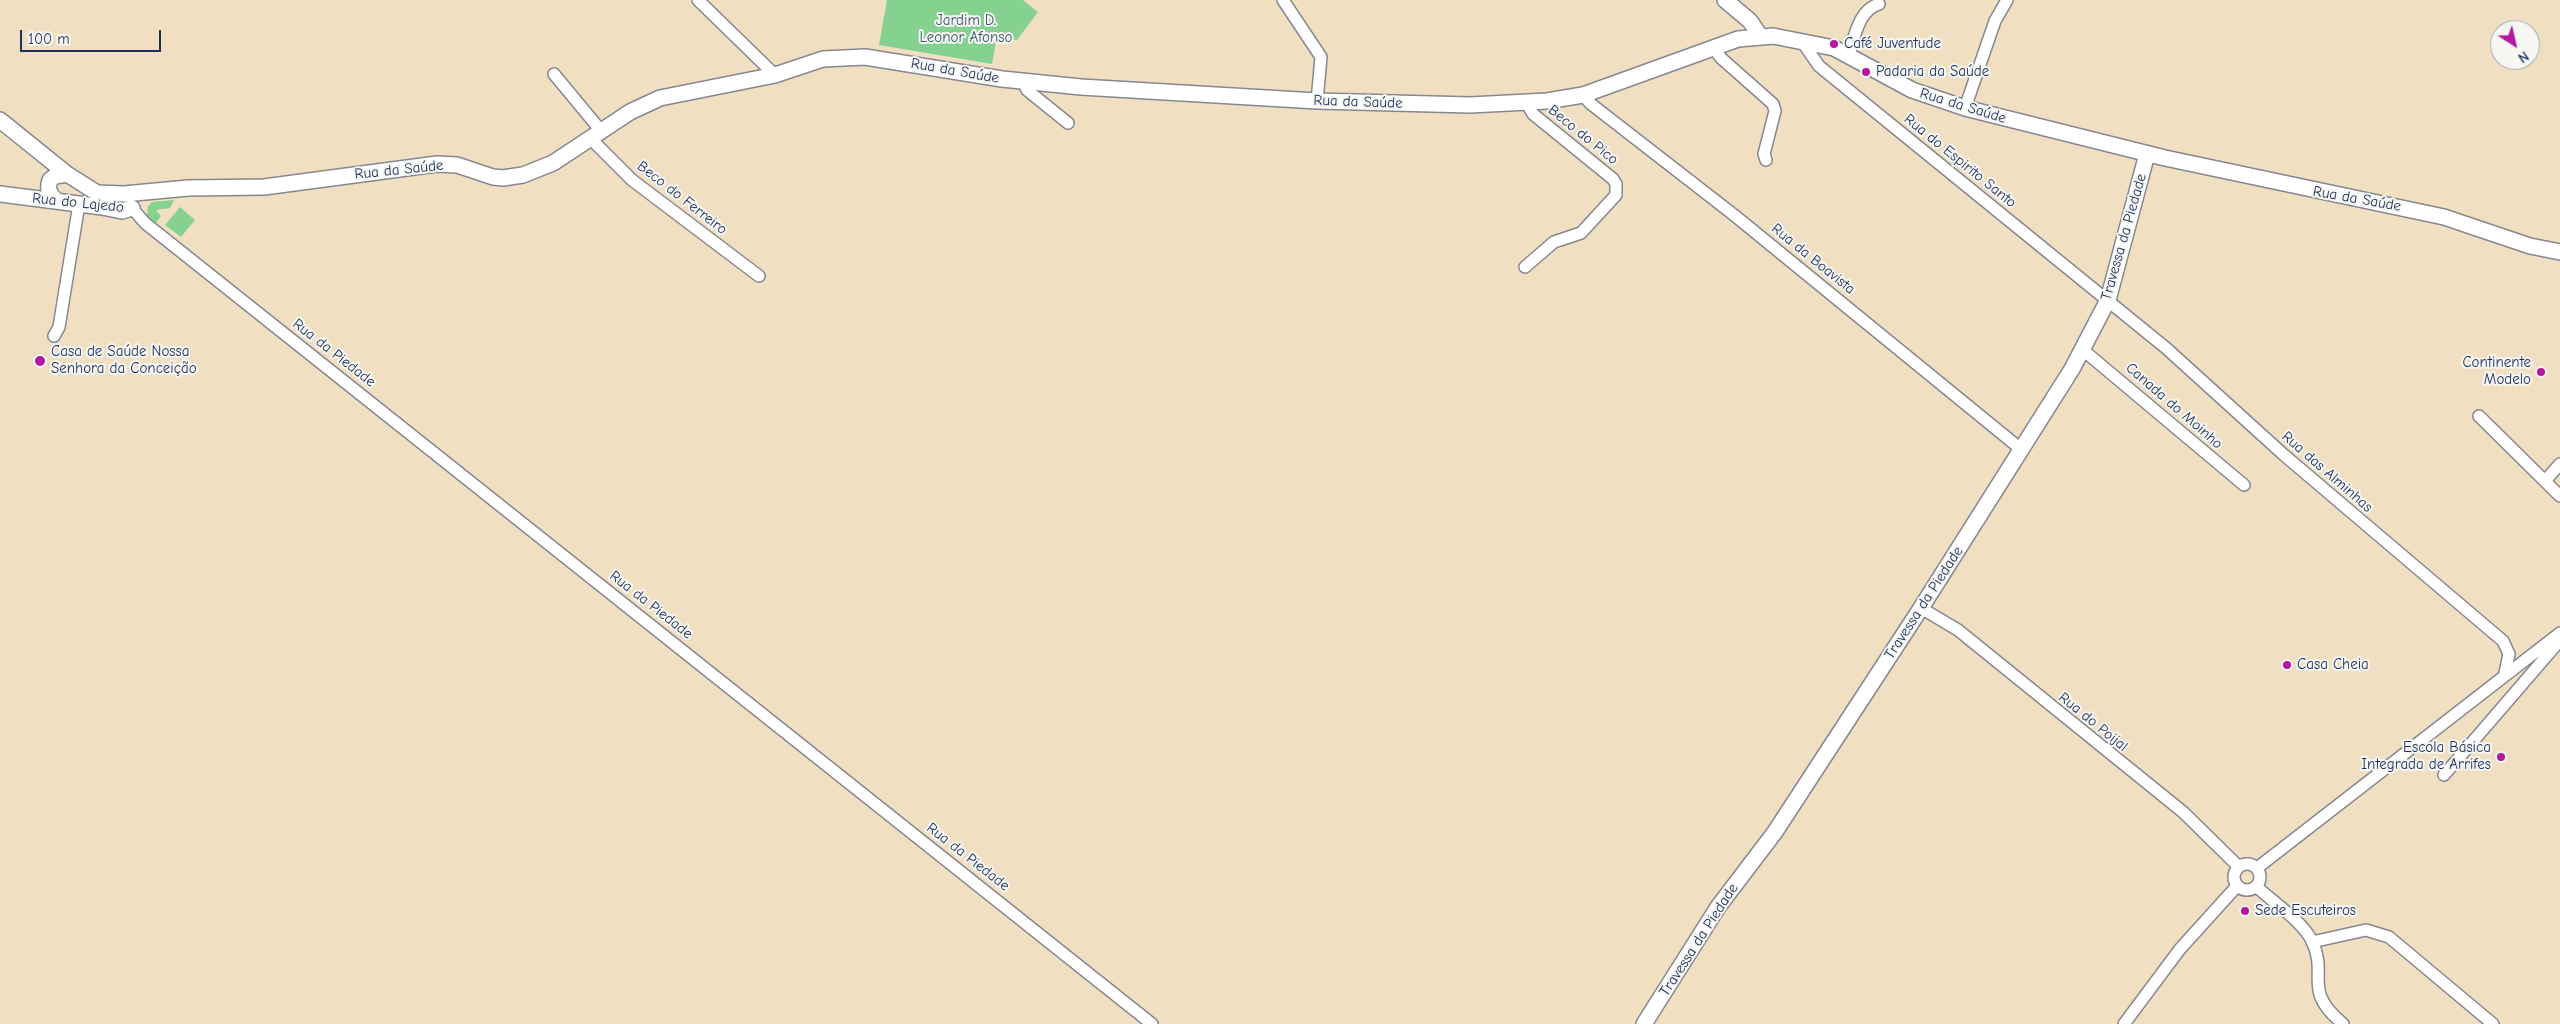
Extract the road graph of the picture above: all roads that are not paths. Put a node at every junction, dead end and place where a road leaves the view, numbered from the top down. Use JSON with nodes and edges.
{"nodes":[{"id":1,"x":698,"y":0,"type":"edge"},
{"id":2,"x":1283,"y":0,"type":"edge"},
{"id":3,"x":1725,"y":0,"type":"edge"},
{"id":4,"x":2007,"y":0,"type":"edge"},
{"id":5,"x":1879,"y":4,"type":"dead end"},
{"id":6,"x":1760,"y":36,"type":"junction"},
{"id":7,"x":1801,"y":40,"type":"junction"},
{"id":8,"x":1713,"y":47,"type":"junction"},
{"id":9,"x":1848,"y":54,"type":"junction"},
{"id":10,"x":554,"y":74,"type":"dead end"},
{"id":11,"x":775,"y":75,"type":"junction"},
{"id":12,"x":1024,"y":82,"type":"junction"},
{"id":13,"x":1583,"y":95,"type":"junction"},
{"id":14,"x":1317,"y":101,"type":"junction"},
{"id":15,"x":1526,"y":102,"type":"junction"},
{"id":16,"x":1966,"y":108,"type":"junction"},
{"id":17,"x":0,"y":120,"type":"edge"},
{"id":18,"x":1068,"y":123,"type":"dead end"},
{"id":19,"x":596,"y":135,"type":"junction"},
{"id":20,"x":2147,"y":154,"type":"junction"},
{"id":21,"x":1766,"y":160,"type":"dead end"},
{"id":22,"x":57,"y":178,"type":"junction"},
{"id":23,"x":145,"y":192,"type":"junction"},
{"id":24,"x":0,"y":194,"type":"edge"},
{"id":25,"x":124,"y":194,"type":"junction"},
{"id":26,"x":23,"y":197,"type":"junction"},
{"id":27,"x":56,"y":200,"type":"junction"},
{"id":28,"x":79,"y":204,"type":"junction"},
{"id":29,"x":132,"y":208,"type":"junction"},
{"id":30,"x":2560,"y":252,"type":"edge"},
{"id":31,"x":1525,"y":266,"type":"dead end"},
{"id":32,"x":759,"y":276,"type":"dead end"},
{"id":33,"x":2108,"y":300,"type":"junction"},
{"id":34,"x":54,"y":336,"type":"dead end"},
{"id":35,"x":2083,"y":350,"type":"junction"},
{"id":36,"x":2479,"y":416,"type":"dead end"},
{"id":37,"x":2022,"y":450,"type":"junction"},
{"id":38,"x":2560,"y":464,"type":"edge"},
{"id":39,"x":2545,"y":481,"type":"junction"},
{"id":40,"x":2244,"y":485,"type":"dead end"},
{"id":41,"x":2560,"y":496,"type":"edge"},
{"id":42,"x":1921,"y":608,"type":"junction"},
{"id":43,"x":2558,"y":635,"type":"edge"},
{"id":44,"x":2528,"y":656,"type":"junction"},
{"id":45,"x":2539,"y":664,"type":"junction"},
{"id":46,"x":2505,"y":673,"type":"junction"},
{"id":47,"x":2444,"y":775,"type":"dead end"},
{"id":48,"x":2239,"y":867,"type":"junction"},
{"id":49,"x":2257,"y":868,"type":"junction"},
{"id":50,"x":2237,"y":886,"type":"junction"},
{"id":51,"x":2257,"y":887,"type":"junction"},
{"id":52,"x":2312,"y":942,"type":"junction"},
{"id":53,"x":1152,"y":1024,"type":"edge"},
{"id":54,"x":1644,"y":1024,"type":"edge"},
{"id":55,"x":2124,"y":1024,"type":"edge"},
{"id":56,"x":2344,"y":1024,"type":"edge"},
{"id":57,"x":2492,"y":1024,"type":"edge"}],
"edges":[{"from":1,"to":11,"type":"street"},
{"from":2,"to":14,"type":"street"},
{"from":3,"to":6,"type":"street"},
{"from":4,"to":16,"type":"street"},
{"from":5,"to":9,"type":"street"},
{"from":6,"to":7,"type":"street","name":"Rua da Saúde"},
{"from":6,"to":8,"type":"street","name":"Rua da Saúde"},
{"from":7,"to":9,"type":"street","name":"Rua da Saúde"},
{"from":7,"to":33,"type":"street","name":"Rua do Espirito Santo"},
{"from":8,"to":13,"type":"street","name":"Rua da Saúde"},
{"from":8,"to":21,"type":"street"},
{"from":9,"to":16,"type":"street","name":"Rua da Saúde"},
{"from":10,"to":19,"type":"street","name":"Beco do Ferreiro"},
{"from":11,"to":12,"type":"street","name":"Rua da Saúde"},
{"from":11,"to":19,"type":"street","name":"Rua da Saúde"},
{"from":12,"to":14,"type":"street","name":"Rua da Saúde"},
{"from":12,"to":18,"type":"street"},
{"from":13,"to":15,"type":"street","name":"Rua da Saúde"},
{"from":13,"to":37,"type":"street","name":"Rua da Boavista"},
{"from":14,"to":15,"type":"street","name":"Rua da Saúde"},
{"from":15,"to":31,"type":"street","name":"Beco do Pico"},
{"from":16,"to":20,"type":"street","name":"Rua da Saúde"},
{"from":17,"to":22,"type":"street"},
{"from":19,"to":23,"type":"street","name":"Rua da Saúde"},
{"from":19,"to":32,"type":"street","name":"Beco do Ferreiro"},
{"from":20,"to":30,"type":"street","name":"Rua da Saúde"},
{"from":20,"to":33,"type":"street","name":"Travessa da Piedade"},
{"from":22,"to":25,"type":"street","name":"Rua da Saúde"},
{"from":22,"to":26,"type":"street","name":"Rua do Lajedo"},
{"from":22,"to":27,"type":"street"},
{"from":23,"to":25,"type":"street","name":"Rua da Saúde"},
{"from":23,"to":29,"type":"street"},
{"from":24,"to":26,"type":"street","name":"Rua do Lajedo"},
{"from":25,"to":29,"type":"street"},
{"from":26,"to":27,"type":"street","name":"Rua do Lajedo"},
{"from":27,"to":28,"type":"street","name":"Rua do Lajedo"},
{"from":28,"to":29,"type":"street","name":"Rua do Lajedo"},
{"from":28,"to":34,"type":"street"},
{"from":29,"to":53,"type":"street","name":"Rua da Piedade"},
{"from":33,"to":35,"type":"street","name":"Travessa da Piedade"},
{"from":33,"to":46,"type":"street","name":"Rua das Alminhas"},
{"from":35,"to":37,"type":"street","name":"Travessa da Piedade"},
{"from":35,"to":40,"type":"street","name":"Canada do Moinho"},
{"from":36,"to":39,"type":"street"},
{"from":37,"to":42,"type":"street","name":"Travessa da Piedade"},
{"from":38,"to":39,"type":"street"},
{"from":39,"to":41,"type":"street"},
{"from":42,"to":48,"type":"street","name":"Rua do Poijal"},
{"from":42,"to":54,"type":"street","name":"Travessa da Piedade"},
{"from":43,"to":44,"type":"street"},
{"from":43,"to":45,"type":"street"},
{"from":44,"to":45,"type":"street"},
{"from":44,"to":46,"type":"street"},
{"from":45,"to":47,"type":"street"},
{"from":46,"to":49,"type":"street"},
{"from":48,"to":49,"type":"street"},
{"from":48,"to":50,"type":"street"},
{"from":49,"to":51,"type":"street"},
{"from":50,"to":51,"type":"street"},
{"from":50,"to":55,"type":"street"},
{"from":51,"to":52,"type":"street"},
{"from":52,"to":56,"type":"street"},
{"from":52,"to":57,"type":"street"}]}
